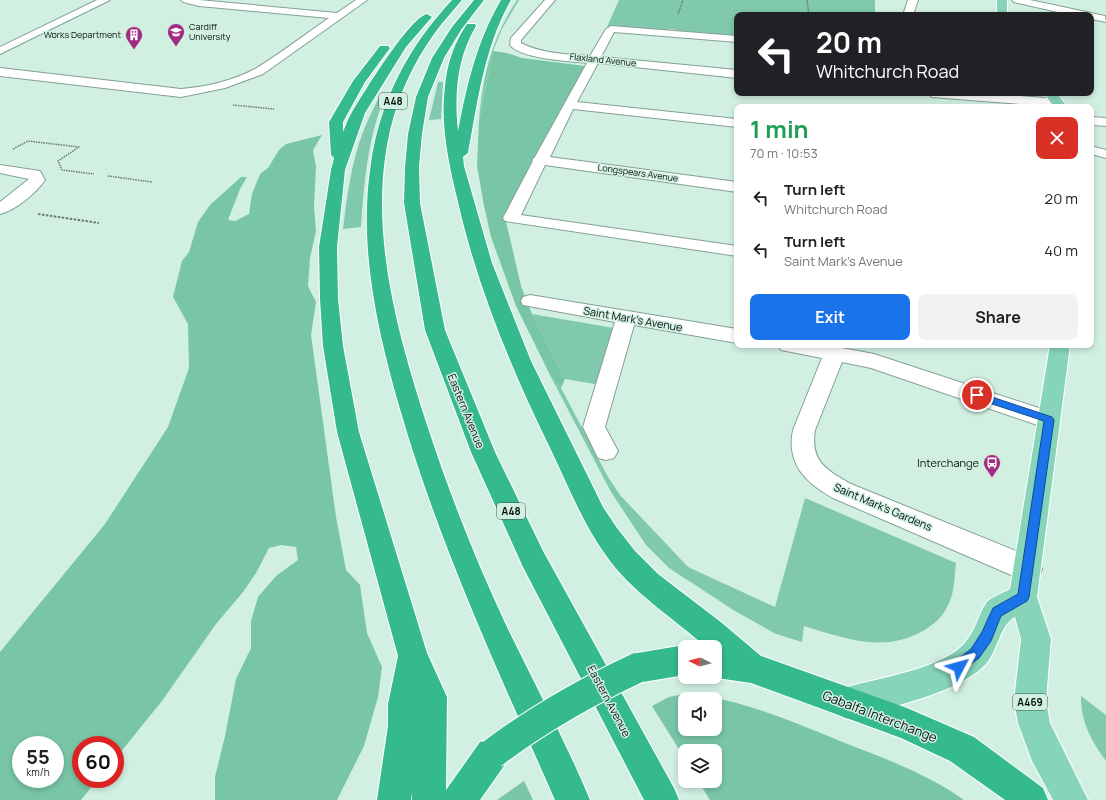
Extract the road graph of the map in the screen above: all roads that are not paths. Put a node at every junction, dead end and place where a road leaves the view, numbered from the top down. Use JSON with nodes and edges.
{"nodes":[{"id":1,"x":105,"y":0,"type":"edge"},
{"id":2,"x":186,"y":0,"type":"edge"},
{"id":3,"x":362,"y":0,"type":"edge"},
{"id":4,"x":450,"y":0,"type":"edge"},
{"id":5,"x":457,"y":0,"type":"edge"},
{"id":6,"x":479,"y":0,"type":"edge"},
{"id":7,"x":487,"y":0,"type":"edge"},
{"id":8,"x":506,"y":0,"type":"edge"},
{"id":9,"x":913,"y":0,"type":"edge"},
{"id":10,"x":1002,"y":0,"type":"edge"},
{"id":11,"x":1017,"y":0,"type":"edge"},
{"id":12,"x":548,"y":7,"type":"edge"},
{"id":13,"x":421,"y":9,"type":"dead end"},
{"id":14,"x":909,"y":12,"type":"edge"},
{"id":15,"x":1002,"y":12,"type":"edge"},
{"id":16,"x":1071,"y":12,"type":"edge"},
{"id":17,"x":337,"y":16,"type":"junction"},
{"id":18,"x":1094,"y":16,"type":"edge"},
{"id":19,"x":1106,"y":18,"type":"edge"},
{"id":20,"x":734,"y":39,"type":"edge"},
{"id":21,"x":0,"y":51,"type":"edge"},
{"id":22,"x":595,"y":60,"type":"junction"},
{"id":23,"x":0,"y":72,"type":"edge"},
{"id":24,"x":734,"y":74,"type":"edge"},
{"id":25,"x":982,"y":96,"type":"edge"},
{"id":26,"x":1056,"y":101,"type":"edge"},
{"id":27,"x":569,"y":104,"type":"junction"},
{"id":28,"x":1094,"y":121,"type":"edge"},
{"id":29,"x":1106,"y":122,"type":"edge"},
{"id":30,"x":734,"y":123,"type":"edge"},
{"id":31,"x":1094,"y":151,"type":"edge"},
{"id":32,"x":1106,"y":154,"type":"edge"},
{"id":33,"x":539,"y":160,"type":"junction"},
{"id":34,"x":0,"y":169,"type":"edge"},
{"id":35,"x":338,"y":170,"type":"junction"},
{"id":36,"x":457,"y":170,"type":"junction"},
{"id":37,"x":734,"y":187,"type":"edge"},
{"id":38,"x":0,"y":209,"type":"edge"},
{"id":39,"x":734,"y":251,"type":"edge"},
{"id":40,"x":530,"y":301,"type":"dead end"},
{"id":41,"x":626,"y":317,"type":"junction"},
{"id":42,"x":734,"y":335,"type":"edge"},
{"id":43,"x":818,"y":348,"type":"edge"},
{"id":44,"x":1060,"y":348,"type":"edge"},
{"id":45,"x":849,"y":351,"type":"edge"},
{"id":46,"x":1049,"y":420,"type":"junction"},
{"id":47,"x":606,"y":450,"type":"dead end"},
{"id":48,"x":1025,"y":583,"type":"junction"},
{"id":49,"x":413,"y":656,"type":"junction"},
{"id":50,"x":678,"y":661,"type":"edge"},
{"id":51,"x":722,"y":665,"type":"edge"},
{"id":52,"x":751,"y":668,"type":"junction"},
{"id":53,"x":847,"y":703,"type":"junction"},
{"id":54,"x":394,"y":800,"type":"edge"},
{"id":55,"x":429,"y":800,"type":"edge"},
{"id":56,"x":459,"y":800,"type":"edge"},
{"id":57,"x":573,"y":800,"type":"edge"},
{"id":58,"x":662,"y":800,"type":"edge"},
{"id":59,"x":1031,"y":800,"type":"edge"},
{"id":60,"x":1071,"y":800,"type":"edge"}],
"edges":[{"from":1,"to":21,"type":"street"},
{"from":2,"to":17,"type":"street"},
{"from":3,"to":17,"type":"street"},
{"from":4,"to":35,"type":"highway"},
{"from":5,"to":57,"type":"highway","number":"A48"},
{"from":6,"to":58,"type":"highway","name":"Eastern Avenue","number":"A48"},
{"from":7,"to":36,"type":"highway"},
{"from":8,"to":36,"type":"highway"},
{"from":9,"to":14,"type":"street"},
{"from":10,"to":15,"type":"main road"},
{"from":11,"to":16,"type":"street"},
{"from":12,"to":22,"type":"street","name":"Flaxland Avenue"},
{"from":13,"to":35,"type":"highway"},
{"from":17,"to":23,"type":"street"},
{"from":18,"to":19,"type":"street"},
{"from":20,"to":22,"type":"street"},
{"from":22,"to":24,"type":"street","name":"Flaxland Avenue"},
{"from":22,"to":27,"type":"street"},
{"from":25,"to":26,"type":"street"},
{"from":27,"to":30,"type":"street"},
{"from":27,"to":33,"type":"street"},
{"from":28,"to":29,"type":"street"},
{"from":31,"to":32,"type":"street"},
{"from":33,"to":37,"type":"street","name":"Longspears Avenue"},
{"from":33,"to":39,"type":"street"},
{"from":34,"to":38,"type":"street"},
{"from":35,"to":49,"type":"highway"},
{"from":36,"to":52,"type":"highway"},
{"from":40,"to":41,"type":"street","name":"Saint Mark's Avenue"},
{"from":41,"to":42,"type":"street","name":"Saint Mark's Avenue"},
{"from":41,"to":47,"type":"street"},
{"from":43,"to":45,"type":"street"},
{"from":44,"to":46,"type":"main road","number":"A469"},
{"from":45,"to":46,"type":"street"},
{"from":45,"to":48,"type":"street","name":"Saint Mark's Gardens"},
{"from":46,"to":48,"type":"main road","number":"A469"},
{"from":48,"to":53,"type":"main road"},
{"from":48,"to":60,"type":"main road","number":"A469"},
{"from":49,"to":54,"type":"highway"},
{"from":49,"to":55,"type":"highway"},
{"from":50,"to":56,"type":"highway","bridge":true},
{"from":51,"to":52,"type":"highway","name":"Gabalfa Interchange"},
{"from":52,"to":53,"type":"highway","name":"Gabalfa Interchange"},
{"from":53,"to":59,"type":"highway","name":"Gabalfa Interchange"}]}
